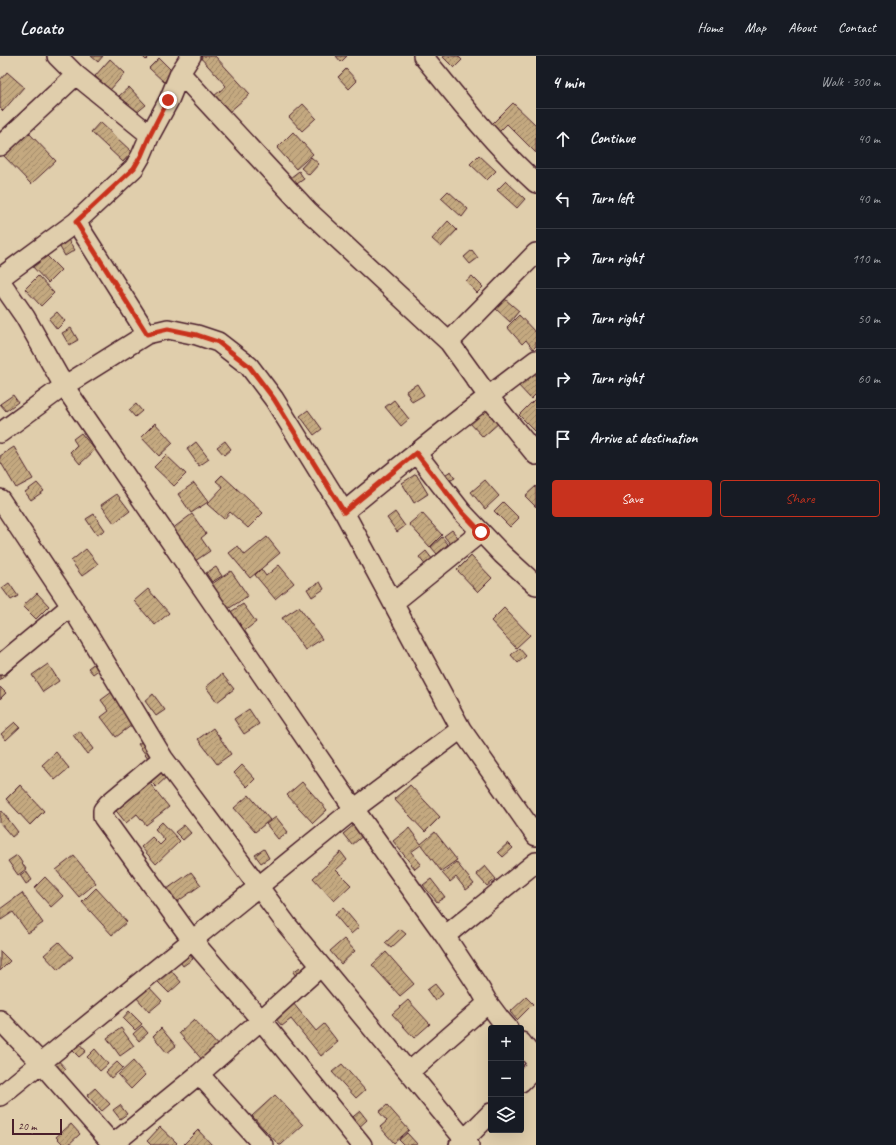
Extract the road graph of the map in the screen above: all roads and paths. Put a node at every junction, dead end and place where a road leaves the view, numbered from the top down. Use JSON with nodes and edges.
{"nodes":[{"id":1,"x":57,"y":56,"type":"edge"},
{"id":2,"x":190,"y":56,"type":"edge"},
{"id":3,"x":423,"y":56,"type":"edge"},
{"id":4,"x":180,"y":73,"type":"junction"},
{"id":5,"x":76,"y":75,"type":"junction"},
{"id":6,"x":150,"y":135,"type":"junction"},
{"id":7,"x":0,"y":146,"type":"edge"},
{"id":8,"x":536,"y":183,"type":"edge"},
{"id":9,"x":76,"y":222,"type":"junction"},
{"id":10,"x":536,"y":253,"type":"edge"},
{"id":11,"x":0,"y":278,"type":"edge"},
{"id":12,"x":0,"y":281,"type":"edge"},
{"id":13,"x":147,"y":334,"type":"junction"},
{"id":14,"x":449,"y":342,"type":"junction"},
{"id":15,"x":536,"y":360,"type":"edge"},
{"id":16,"x":64,"y":386,"type":"junction"},
{"id":17,"x":488,"y":396,"type":"junction"},
{"id":18,"x":0,"y":433,"type":"edge"},
{"id":19,"x":416,"y":453,"type":"junction"},
{"id":20,"x":535,"y":453,"type":"edge"},
{"id":21,"x":0,"y":499,"type":"edge"},
{"id":22,"x":344,"y":512,"type":"junction"},
{"id":23,"x":481,"y":532,"type":"junction"},
{"id":24,"x":536,"y":585,"type":"edge"},
{"id":25,"x":392,"y":603,"type":"junction"},
{"id":26,"x":70,"y":606,"type":"junction"},
{"id":27,"x":0,"y":664,"type":"edge"},
{"id":28,"x":461,"y":729,"type":"junction"},
{"id":29,"x":163,"y":758,"type":"junction"},
{"id":30,"x":354,"y":809,"type":"junction"},
{"id":31,"x":536,"y":836,"type":"edge"},
{"id":32,"x":536,"y":862,"type":"edge"},
{"id":33,"x":259,"y":886,"type":"junction"},
{"id":34,"x":445,"y":936,"type":"junction"},
{"id":35,"x":192,"y":940,"type":"junction"},
{"id":36,"x":321,"y":966,"type":"junction"},
{"id":37,"x":488,"y":1003,"type":"junction"},
{"id":38,"x":0,"y":1020,"type":"edge"},
{"id":39,"x":261,"y":1020,"type":"junction"},
{"id":40,"x":505,"y":1025,"type":"edge"},
{"id":41,"x":524,"y":1046,"type":"edge"},
{"id":42,"x":536,"y":1061,"type":"edge"},
{"id":43,"x":41,"y":1063,"type":"junction"},
{"id":44,"x":536,"y":1067,"type":"edge"},
{"id":45,"x":409,"y":1072,"type":"junction"},
{"id":46,"x":199,"y":1074,"type":"junction"},
{"id":47,"x":524,"y":1079,"type":"edge"},
{"id":48,"x":0,"y":1096,"type":"edge"},
{"id":49,"x":488,"y":1115,"type":"edge"},
{"id":50,"x":464,"y":1143,"type":"edge"},
{"id":51,"x":113,"y":1145,"type":"edge"},
{"id":52,"x":263,"y":1145,"type":"edge"},
{"id":53,"x":362,"y":1145,"type":"edge"}],
"edges":[{"from":1,"to":5,"type":"street"},
{"from":2,"to":4,"type":"street"},
{"from":3,"to":8,"type":"street"},
{"from":4,"to":6,"type":"street"},
{"from":4,"to":14,"type":"street"},
{"from":5,"to":6,"type":"street"},
{"from":5,"to":7,"type":"street"},
{"from":6,"to":9,"type":"street"},
{"from":9,"to":11,"type":"street"},
{"from":9,"to":13,"type":"street"},
{"from":10,"to":14,"type":"street"},
{"from":12,"to":16,"type":"street"},
{"from":13,"to":16,"type":"street"},
{"from":13,"to":22,"type":"street"},
{"from":14,"to":17,"type":"street"},
{"from":15,"to":17,"type":"street"},
{"from":16,"to":18,"type":"street"},
{"from":16,"to":30,"type":"street"},
{"from":17,"to":19,"type":"street"},
{"from":17,"to":20,"type":"street"},
{"from":19,"to":22,"type":"street"},
{"from":19,"to":23,"type":"street"},
{"from":21,"to":26,"type":"street"},
{"from":22,"to":25,"type":"street"},
{"from":23,"to":24,"type":"street"},
{"from":23,"to":25,"type":"street"},
{"from":25,"to":28,"type":"street"},
{"from":26,"to":27,"type":"street"},
{"from":26,"to":29,"type":"street"},
{"from":28,"to":30,"type":"street"},
{"from":28,"to":31,"type":"street"},
{"from":29,"to":33,"type":"street"},
{"from":29,"to":35,"type":"street"},
{"from":30,"to":33,"type":"street"},
{"from":30,"to":34,"type":"street"},
{"from":32,"to":34,"type":"street"},
{"from":33,"to":35,"type":"street"},
{"from":33,"to":36,"type":"street"},
{"from":34,"to":37,"type":"street"},
{"from":35,"to":39,"type":"street"},
{"from":35,"to":43,"type":"street"},
{"from":36,"to":39,"type":"street"},
{"from":36,"to":45,"type":"street"},
{"from":37,"to":40,"type":"street"},
{"from":37,"to":45,"type":"street"},
{"from":38,"to":43,"type":"street"},
{"from":39,"to":46,"type":"street"},
{"from":39,"to":53,"type":"street"},
{"from":41,"to":42,"type":"street"},
{"from":43,"to":48,"type":"street"},
{"from":43,"to":51,"type":"street"},
{"from":44,"to":47,"type":"street"},
{"from":45,"to":50,"type":"street"},
{"from":46,"to":51,"type":"street"},
{"from":46,"to":52,"type":"street"},
{"from":49,"to":50,"type":"street"}]}
